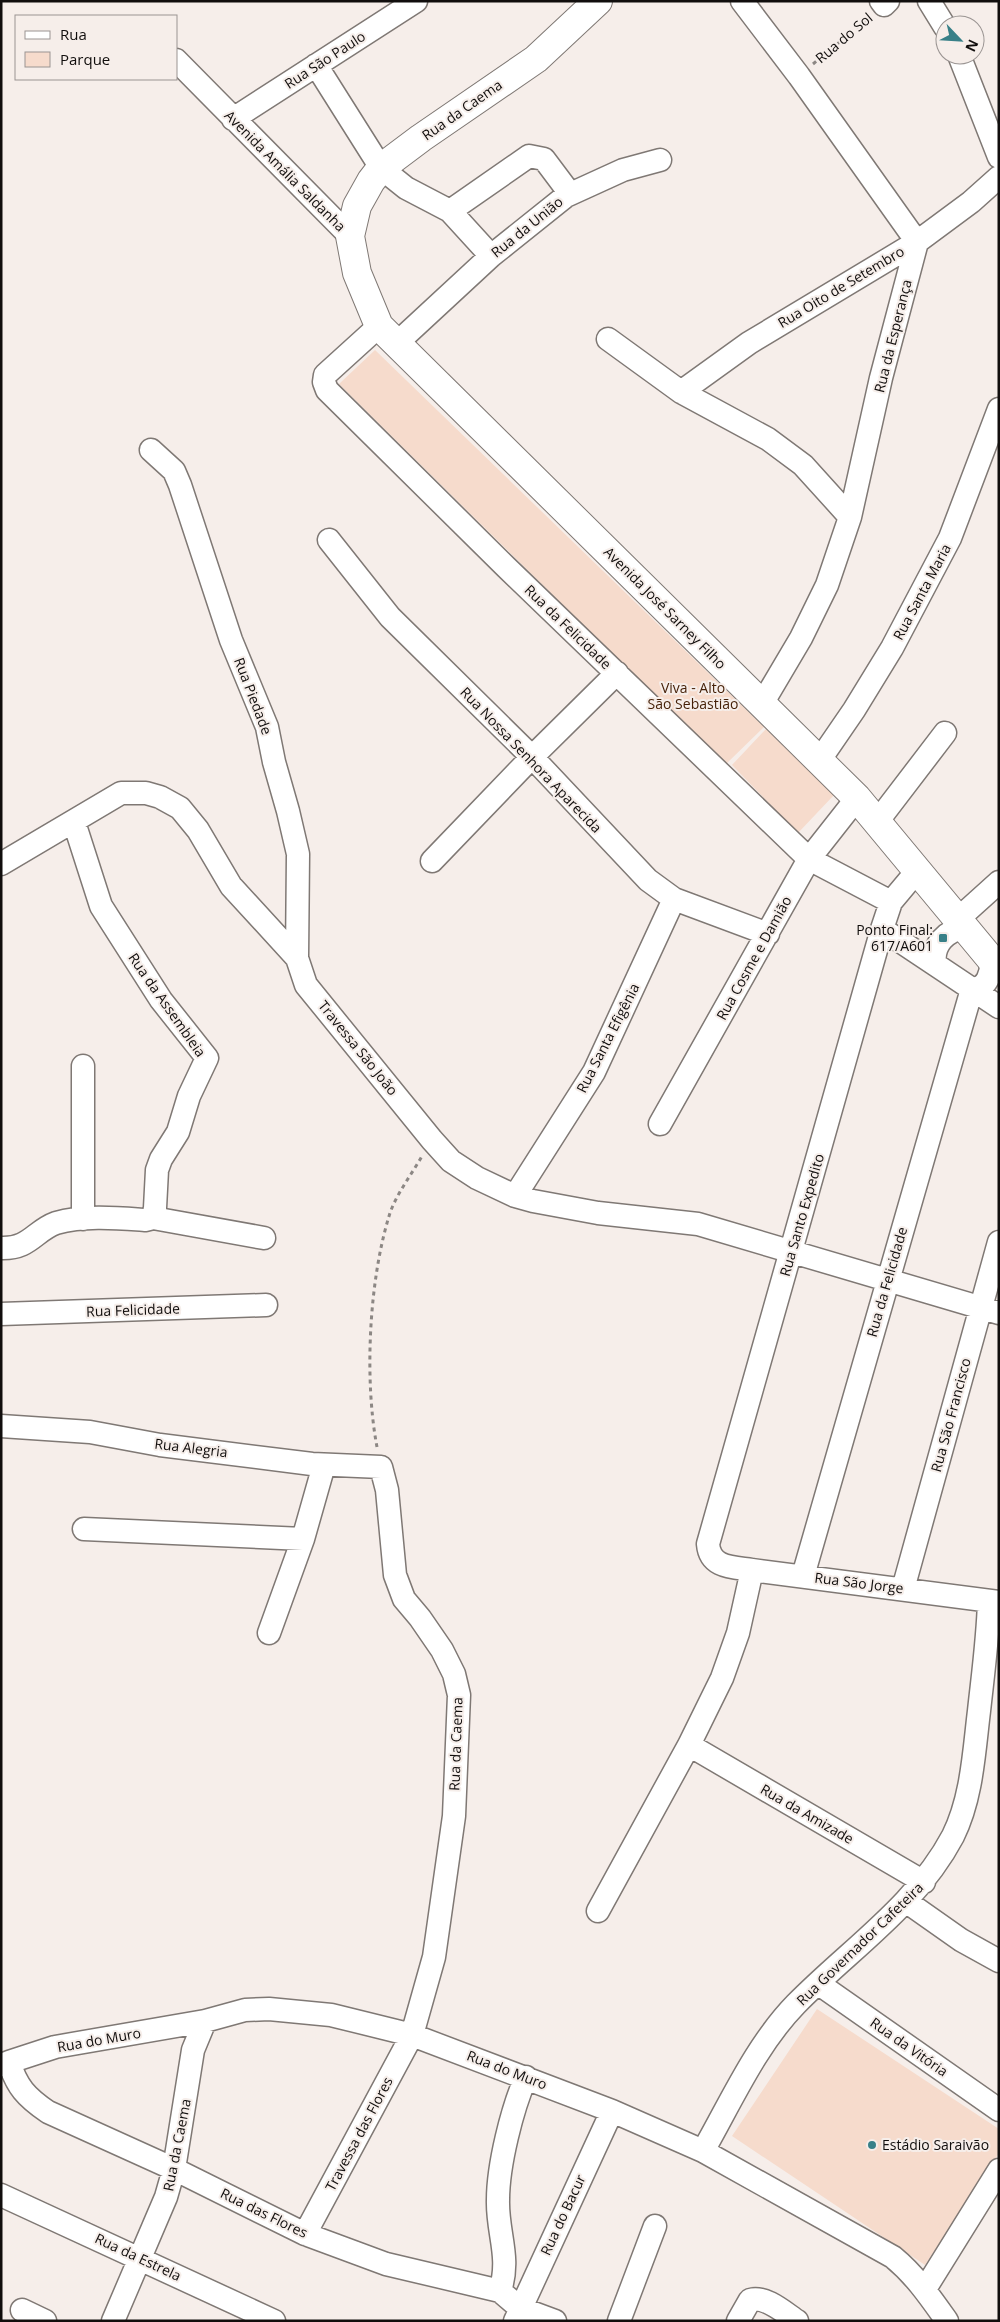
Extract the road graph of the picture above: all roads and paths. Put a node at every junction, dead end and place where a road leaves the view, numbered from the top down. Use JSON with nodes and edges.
{"nodes":[{"id":1,"x":416,"y":1,"type":"edge"},
{"id":2,"x":598,"y":1,"type":"edge"},
{"id":3,"x":742,"y":1,"type":"edge"},
{"id":4,"x":929,"y":1,"type":"edge"},
{"id":5,"x":884,"y":2,"type":"edge"},
{"id":6,"x":938,"y":15,"type":"edge"},
{"id":7,"x":178,"y":62,"type":"edge"},
{"id":8,"x":316,"y":65,"type":"junction"},
{"id":9,"x":962,"y":65,"type":"edge"},
{"id":10,"x":799,"y":76,"type":"junction"},
{"id":11,"x":233,"y":119,"type":"junction"},
{"id":12,"x":999,"y":157,"type":"edge"},
{"id":13,"x":660,"y":160,"type":"dead end"},
{"id":14,"x":381,"y":168,"type":"junction"},
{"id":15,"x":999,"y":178,"type":"edge"},
{"id":16,"x":566,"y":196,"type":"junction"},
{"id":17,"x":450,"y":211,"type":"junction"},
{"id":18,"x":350,"y":236,"type":"junction"},
{"id":19,"x":916,"y":242,"type":"junction"},
{"id":20,"x":491,"y":256,"type":"junction"},
{"id":21,"x":388,"y":334,"type":"junction"},
{"id":22,"x":608,"y":339,"type":"dead end"},
{"id":23,"x":681,"y":392,"type":"junction"},
{"id":24,"x":999,"y":409,"type":"edge"},
{"id":25,"x":151,"y":450,"type":"dead end"},
{"id":26,"x":850,"y":517,"type":"junction"},
{"id":27,"x":329,"y":540,"type":"dead end"},
{"id":28,"x":617,"y":674,"type":"junction"},
{"id":29,"x":762,"y":704,"type":"junction"},
{"id":30,"x":945,"y":733,"type":"dead end"},
{"id":31,"x":532,"y":757,"type":"junction"},
{"id":32,"x":820,"y":761,"type":"junction"},
{"id":33,"x":857,"y":798,"type":"junction"},
{"id":34,"x":74,"y":822,"type":"junction"},
{"id":35,"x":877,"y":822,"type":"junction"},
{"id":36,"x":809,"y":859,"type":"junction"},
{"id":37,"x":432,"y":861,"type":"dead end"},
{"id":38,"x":1,"y":864,"type":"edge"},
{"id":39,"x":917,"y":871,"type":"junction"},
{"id":40,"x":999,"y":882,"type":"edge"},
{"id":41,"x":674,"y":899,"type":"junction"},
{"id":42,"x":891,"y":902,"type":"junction"},
{"id":43,"x":961,"y":924,"type":"junction"},
{"id":44,"x":882,"y":929,"type":"junction"},
{"id":45,"x":768,"y":934,"type":"junction"},
{"id":46,"x":297,"y":958,"type":"junction"},
{"id":47,"x":935,"y":964,"type":"junction"},
{"id":48,"x":995,"y":964,"type":"edge"},
{"id":49,"x":972,"y":988,"type":"junction"},
{"id":50,"x":999,"y":1007,"type":"edge"},
{"id":51,"x":83,"y":1066,"type":"dead end"},
{"id":52,"x":660,"y":1124,"type":"dead end"},
{"id":53,"x":432,"y":1140,"type":"junction"},
{"id":54,"x":516,"y":1196,"type":"junction"},
{"id":55,"x":153,"y":1218,"type":"junction"},
{"id":56,"x":83,"y":1219,"type":"junction"},
{"id":57,"x":264,"y":1238,"type":"dead end"},
{"id":58,"x":999,"y":1242,"type":"edge"},
{"id":59,"x":1,"y":1248,"type":"edge"},
{"id":60,"x":792,"y":1251,"type":"junction"},
{"id":61,"x":888,"y":1279,"type":"junction"},
{"id":62,"x":266,"y":1305,"type":"dead end"},
{"id":63,"x":990,"y":1310,"type":"edge"},
{"id":64,"x":1,"y":1314,"type":"edge"},
{"id":65,"x":1,"y":1426,"type":"edge"},
{"id":66,"x":324,"y":1465,"type":"junction"},
{"id":67,"x":381,"y":1467,"type":"junction"},
{"id":68,"x":84,"y":1529,"type":"dead end"},
{"id":69,"x":303,"y":1538,"type":"junction"},
{"id":70,"x":720,"y":1564,"type":"joint"},
{"id":71,"x":752,"y":1570,"type":"junction"},
{"id":72,"x":803,"y":1576,"type":"junction"},
{"id":73,"x":903,"y":1589,"type":"junction"},
{"id":74,"x":994,"y":1601,"type":"edge"},
{"id":75,"x":269,"y":1634,"type":"dead end"},
{"id":76,"x":689,"y":1745,"type":"junction"},
{"id":77,"x":924,"y":1882,"type":"junction"},
{"id":78,"x":906,"y":1902,"type":"junction"},
{"id":79,"x":598,"y":1912,"type":"dead end"},
{"id":80,"x":999,"y":1961,"type":"edge"},
{"id":81,"x":819,"y":1984,"type":"junction"},
{"id":82,"x":205,"y":2021,"type":"junction"},
{"id":83,"x":412,"y":2035,"type":"junction"},
{"id":84,"x":5,"y":2063,"type":"edge"},
{"id":85,"x":526,"y":2076,"type":"junction"},
{"id":86,"x":612,"y":2110,"type":"junction"},
{"id":87,"x":999,"y":2110,"type":"edge"},
{"id":88,"x":703,"y":2151,"type":"junction"},
{"id":89,"x":174,"y":2169,"type":"junction"},
{"id":90,"x":999,"y":2170,"type":"edge"},
{"id":91,"x":1,"y":2195,"type":"edge"},
{"id":92,"x":656,"y":2226,"type":"dead end"},
{"id":93,"x":305,"y":2234,"type":"junction"},
{"id":94,"x":141,"y":2259,"type":"junction"},
{"id":95,"x":925,"y":2289,"type":"junction"},
{"id":96,"x":500,"y":2291,"type":"junction"},
{"id":97,"x":22,"y":2310,"type":"dead end"},
{"id":98,"x":517,"y":2314,"type":"edge"},
{"id":99,"x":45,"y":2321,"type":"edge"},
{"id":100,"x":113,"y":2321,"type":"edge"},
{"id":101,"x":274,"y":2321,"type":"edge"},
{"id":102,"x":555,"y":2321,"type":"edge"},
{"id":103,"x":619,"y":2321,"type":"edge"},
{"id":104,"x":738,"y":2321,"type":"edge"},
{"id":105,"x":797,"y":2321,"type":"edge"},
{"id":106,"x":947,"y":2321,"type":"edge"}],
"edges":[{"from":1,"to":8,"type":"street","name":"Rua São Paulo"},
{"from":2,"to":14,"type":"main road","name":"Rua da Caema"},
{"from":3,"to":10,"type":"street"},
{"from":4,"to":6,"type":"street"},
{"from":5,"to":10,"type":"path","name":"Rua do Sol"},
{"from":7,"to":11,"type":"street","name":"Avenida Amália Saldanha"},
{"from":8,"to":11,"type":"street","name":"Rua São Paulo"},
{"from":8,"to":14,"type":"street"},
{"from":9,"to":12,"type":"street"},
{"from":10,"to":19,"type":"street"},
{"from":11,"to":18,"type":"street","name":"Avenida Amália Saldanha"},
{"from":13,"to":16,"type":"street"},
{"from":14,"to":17,"type":"street"},
{"from":14,"to":18,"type":"main road","name":"Rua da Caema"},
{"from":15,"to":19,"type":"street","name":"Rua Oito de Setembro"},
{"from":16,"to":17,"type":"street","name":"Rua da União"},
{"from":16,"to":20,"type":"street","name":"Rua da União"},
{"from":17,"to":20,"type":"street"},
{"from":18,"to":21,"type":"main road","name":"Avenida Amália Saldanha"},
{"from":19,"to":23,"type":"street","name":"Rua Oito de Setembro"},
{"from":19,"to":26,"type":"street","name":"Rua da Esperança"},
{"from":20,"to":21,"type":"street","name":"Rua da União"},
{"from":21,"to":28,"type":"street","name":"Rua da Felicidade"},
{"from":21,"to":29,"type":"main road","name":"Avenida José Sarney Filho"},
{"from":22,"to":23,"type":"street"},
{"from":23,"to":26,"type":"street"},
{"from":24,"to":32,"type":"street","name":"Rua Santa Maria"},
{"from":25,"to":46,"type":"street","name":"Rua Piedade"},
{"from":26,"to":29,"type":"street","name":"Rua da Esperança"},
{"from":27,"to":31,"type":"street","name":"Rua Nossa Senhora Aparecida"},
{"from":28,"to":31,"type":"street"},
{"from":28,"to":36,"type":"street","name":"Rua da Felicidade"},
{"from":29,"to":32,"type":"main road","name":"Avenida José Sarney Filho"},
{"from":30,"to":35,"type":"street"},
{"from":31,"to":37,"type":"street"},
{"from":31,"to":41,"type":"street","name":"Rua Nossa Senhora Aparecida"},
{"from":32,"to":33,"type":"main road","name":"Avenida José Sarney Filho"},
{"from":33,"to":35,"type":"main road","name":"Avenida José Sarney Filho"},
{"from":33,"to":36,"type":"street","name":"Rua Cosme e Damião"},
{"from":34,"to":38,"type":"street","name":"Travessa São João"},
{"from":34,"to":46,"type":"street","name":"Travessa São João"},
{"from":34,"to":55,"type":"street","name":"Rua da Assembleia"},
{"from":35,"to":39,"type":"main road","name":"Avenida José Sarney Filho"},
{"from":36,"to":42,"type":"street","name":"Rua da Felicidade"},
{"from":36,"to":45,"type":"street","name":"Rua Cosme e Damião"},
{"from":39,"to":42,"type":"street","name":"Rua Santo Expedito"},
{"from":39,"to":43,"type":"main road","name":"Avenida José Sarney Filho"},
{"from":40,"to":43,"type":"street"},
{"from":41,"to":45,"type":"street","name":"Rua Nossa Senhora Aparecida"},
{"from":41,"to":54,"type":"street","name":"Rua Santa Efigênia"},
{"from":42,"to":44,"type":"street","name":"Rua Santo Expedito"},
{"from":43,"to":47,"type":"street"},
{"from":43,"to":48,"type":"main road","name":"Avenida José Sarney Filho"},
{"from":44,"to":47,"type":"street"},
{"from":44,"to":60,"type":"street","name":"Rua Santo Expedito"},
{"from":45,"to":52,"type":"street","name":"Rua Cosme e Damião"},
{"from":46,"to":53,"type":"street","name":"Travessa São João"},
{"from":47,"to":49,"type":"street"},
{"from":48,"to":49,"type":"street"},
{"from":49,"to":50,"type":"street"},
{"from":49,"to":61,"type":"street","name":"Rua da Felicidade"},
{"from":51,"to":56,"type":"street"},
{"from":53,"to":54,"type":"street","name":"Travessa São João"},
{"from":53,"to":67,"type":"path"},
{"from":54,"to":60,"type":"street","name":"Travessa São João"},
{"from":55,"to":56,"type":"street"},
{"from":55,"to":57,"type":"street"},
{"from":56,"to":59,"type":"street"},
{"from":58,"to":63,"type":"street","name":"Rua São Francisco"},
{"from":60,"to":61,"type":"street"},
{"from":60,"to":70,"type":"street","name":"Rua Santo Expedito"},
{"from":61,"to":63,"type":"street"},
{"from":61,"to":72,"type":"street","name":"Rua da Felicidade"},
{"from":62,"to":64,"type":"street","name":"Rua Felicidade"},
{"from":63,"to":73,"type":"street","name":"Rua São Francisco"},
{"from":65,"to":66,"type":"street","name":"Rua Alegria"},
{"from":66,"to":67,"type":"street","name":"Rua Alegria"},
{"from":66,"to":69,"type":"street"},
{"from":67,"to":83,"type":"street","name":"Rua da Caema"},
{"from":68,"to":69,"type":"street"},
{"from":69,"to":75,"type":"street"},
{"from":70,"to":71,"type":"street","name":"Rua São Jorge"},
{"from":71,"to":72,"type":"street","name":"Rua São Jorge"},
{"from":71,"to":76,"type":"street"},
{"from":72,"to":73,"type":"street","name":"Rua São Jorge"},
{"from":73,"to":74,"type":"street","name":"Rua São Jorge"},
{"from":74,"to":77,"type":"street","name":"Rua Governador Cafeteira"},
{"from":76,"to":77,"type":"street","name":"Rua da Amizade"},
{"from":76,"to":79,"type":"street"},
{"from":77,"to":78,"type":"street","name":"Rua Governador Cafeteira"},
{"from":78,"to":80,"type":"street"},
{"from":78,"to":81,"type":"street","name":"Rua Governador Cafeteira"},
{"from":81,"to":87,"type":"street","name":"Rua da Vitória"},
{"from":81,"to":88,"type":"street","name":"Rua Governador Cafeteira"},
{"from":82,"to":83,"type":"street","name":"Rua do Muro"},
{"from":82,"to":84,"type":"street","name":"Rua do Muro"},
{"from":82,"to":89,"type":"street","name":"Rua da Caema"},
{"from":83,"to":85,"type":"street","name":"Rua do Muro"},
{"from":83,"to":93,"type":"street","name":"Travessa das Flores"},
{"from":84,"to":89,"type":"street","name":"Rua das Flores"},
{"from":85,"to":86,"type":"street","name":"Rua do Muro"},
{"from":85,"to":96,"type":"street"},
{"from":86,"to":88,"type":"street","name":"Rua do Muro"},
{"from":86,"to":98,"type":"street","name":"Rua do Bacur"},
{"from":88,"to":95,"type":"street","name":"Rua do Muro"},
{"from":89,"to":93,"type":"street","name":"Rua das Flores"},
{"from":89,"to":94,"type":"street","name":"Rua da Caema"},
{"from":90,"to":95,"type":"street"},
{"from":91,"to":94,"type":"street","name":"Rua da Estrela"},
{"from":92,"to":103,"type":"street"},
{"from":93,"to":96,"type":"street","name":"Rua das Flores"},
{"from":94,"to":100,"type":"street","name":"Rua da Caema"},
{"from":94,"to":101,"type":"street","name":"Rua da Estrela"},
{"from":95,"to":106,"type":"street","name":"Rua do Muro"},
{"from":96,"to":98,"type":"street","name":"Rua das Flores"},
{"from":97,"to":99,"type":"street"},
{"from":98,"to":102,"type":"street","name":"Rua das Flores"},
{"from":104,"to":105,"type":"street"}]}
